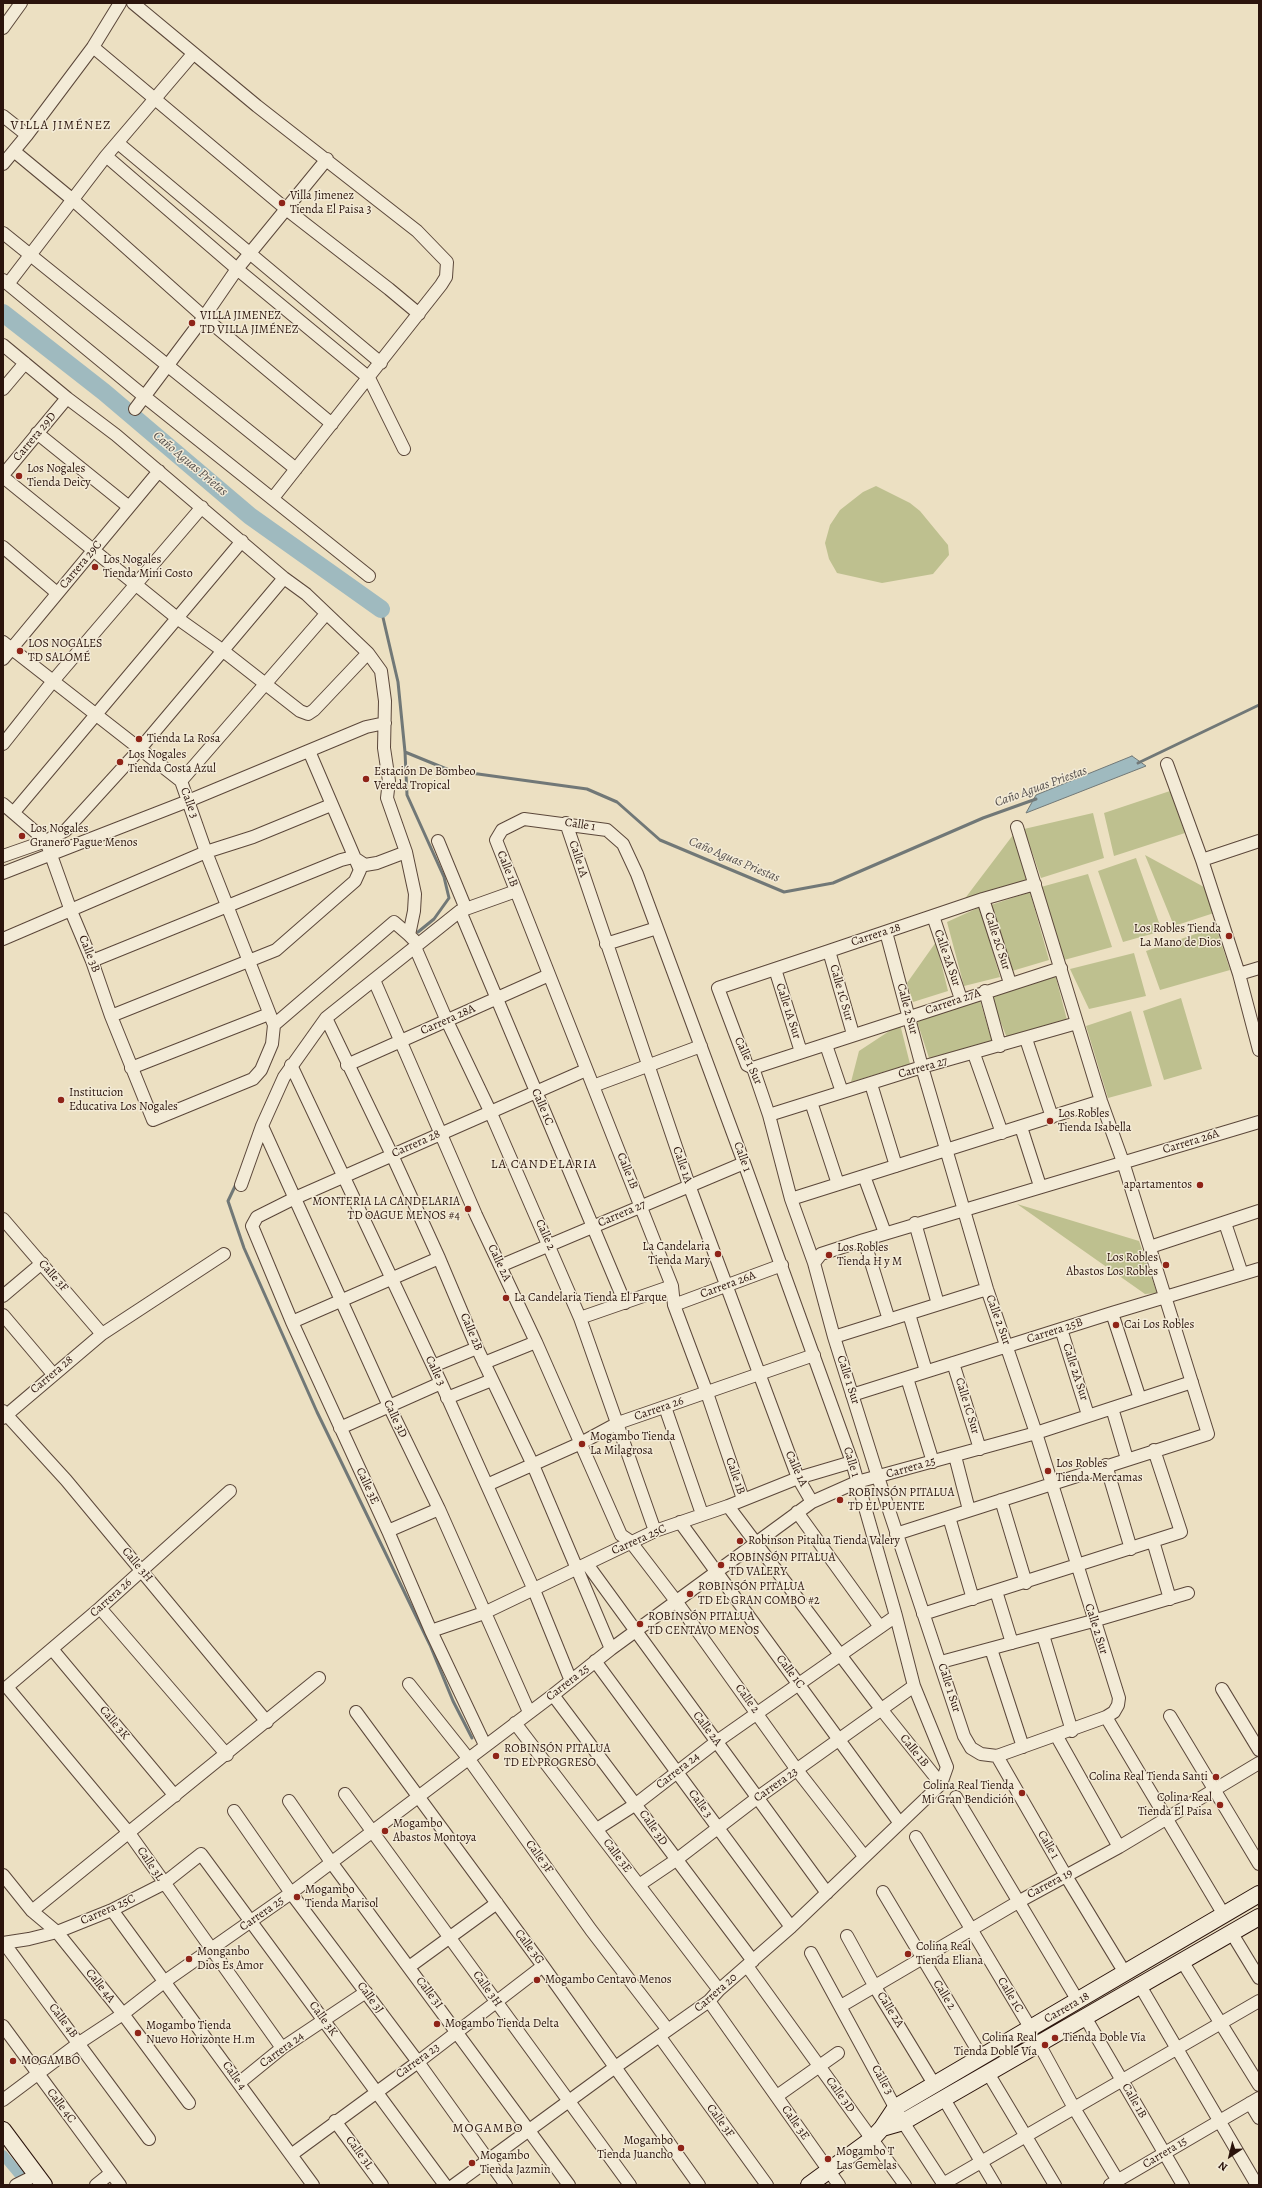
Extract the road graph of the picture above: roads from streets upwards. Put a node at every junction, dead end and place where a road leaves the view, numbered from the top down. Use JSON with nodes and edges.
{"nodes":[{"id":1,"x":21,"y":3,"type":"edge"},
{"id":2,"x":120,"y":3,"type":"edge"},
{"id":3,"x":133,"y":3,"type":"edge"},
{"id":4,"x":3,"y":28,"type":"edge"},
{"id":5,"x":93,"y":47,"type":"junction"},
{"id":6,"x":193,"y":54,"type":"junction"},
{"id":7,"x":155,"y":100,"type":"junction"},
{"id":8,"x":3,"y":116,"type":"edge"},
{"id":9,"x":28,"y":135,"type":"junction"},
{"id":10,"x":118,"y":143,"type":"junction"},
{"id":11,"x":15,"y":152,"type":"junction"},
{"id":12,"x":106,"y":156,"type":"junction"},
{"id":13,"x":327,"y":159,"type":"junction"},
{"id":14,"x":3,"y":164,"type":"edge"},
{"id":15,"x":73,"y":200,"type":"junction"},
{"id":16,"x":286,"y":209,"type":"junction"},
{"id":17,"x":3,"y":233,"type":"edge"},
{"id":18,"x":31,"y":255,"type":"junction"},
{"id":19,"x":250,"y":255,"type":"junction"},
{"id":20,"x":237,"y":269,"type":"junction"},
{"id":21,"x":6,"y":282,"type":"edge"},
{"id":22,"x":419,"y":314,"type":"junction"},
{"id":23,"x":204,"y":317,"type":"junction"},
{"id":24,"x":3,"y":345,"type":"edge"},
{"id":25,"x":25,"y":363,"type":"junction"},
{"id":26,"x":381,"y":363,"type":"junction"},
{"id":27,"x":169,"y":365,"type":"junction"},
{"id":28,"x":369,"y":378,"type":"junction"},
{"id":29,"x":3,"y":388,"type":"edge"},
{"id":30,"x":145,"y":397,"type":"junction"},
{"id":31,"x":67,"y":398,"type":"junction"},
{"id":32,"x":135,"y":408,"type":"dead end"},
{"id":33,"x":332,"y":424,"type":"junction"},
{"id":34,"x":37,"y":433,"type":"junction"},
{"id":35,"x":404,"y":449,"type":"dead end"},
{"id":36,"x":296,"y":469,"type":"junction"},
{"id":37,"x":159,"y":471,"type":"junction"},
{"id":38,"x":3,"y":476,"type":"edge"},
{"id":39,"x":273,"y":498,"type":"junction"},
{"id":40,"x":202,"y":507,"type":"junction"},
{"id":41,"x":129,"y":508,"type":"junction"},
{"id":42,"x":242,"y":541,"type":"junction"},
{"id":43,"x":3,"y":547,"type":"edge"},
{"id":44,"x":92,"y":550,"type":"junction"},
{"id":45,"x":369,"y":576,"type":"dead end"},
{"id":46,"x":284,"y":578,"type":"junction"},
{"id":47,"x":135,"y":584,"type":"junction"},
{"id":48,"x":57,"y":593,"type":"junction"},
{"id":49,"x":326,"y":614,"type":"junction"},
{"id":50,"x":177,"y":618,"type":"junction"},
{"id":51,"x":7,"y":646,"type":"edge"},
{"id":52,"x":222,"y":650,"type":"junction"},
{"id":53,"x":368,"y":653,"type":"junction"},
{"id":54,"x":3,"y":659,"type":"edge"},
{"id":55,"x":53,"y":681,"type":"junction"},
{"id":56,"x":267,"y":684,"type":"junction"},
{"id":57,"x":94,"y":714,"type":"junction"},
{"id":58,"x":385,"y":723,"type":"junction"},
{"id":59,"x":3,"y":744,"type":"edge"},
{"id":60,"x":139,"y":750,"type":"junction"},
{"id":61,"x":309,"y":751,"type":"junction"},
{"id":62,"x":1167,"y":764,"type":"dead end"},
{"id":63,"x":181,"y":781,"type":"junction"},
{"id":64,"x":188,"y":801,"type":"junction"},
{"id":65,"x":3,"y":804,"type":"edge"},
{"id":66,"x":331,"y":805,"type":"junction"},
{"id":67,"x":14,"y":812,"type":"junction"},
{"id":68,"x":566,"y":823,"type":"junction"},
{"id":69,"x":1017,"y":827,"type":"dead end"},
{"id":70,"x":46,"y":840,"type":"junction"},
{"id":71,"x":438,"y":841,"type":"dead end"},
{"id":72,"x":1259,"y":841,"type":"edge"},
{"id":73,"x":498,"y":846,"type":"joint"},
{"id":74,"x":206,"y":852,"type":"junction"},
{"id":75,"x":406,"y":852,"type":"junction"},
{"id":76,"x":50,"y":854,"type":"junction"},
{"id":77,"x":3,"y":856,"type":"edge"},
{"id":78,"x":353,"y":857,"type":"junction"},
{"id":79,"x":1202,"y":860,"type":"junction"},
{"id":80,"x":3,"y":873,"type":"edge"},
{"id":81,"x":1034,"y":884,"type":"junction"},
{"id":82,"x":516,"y":891,"type":"junction"},
{"id":83,"x":983,"y":899,"type":"junction"},
{"id":84,"x":229,"y":907,"type":"junction"},
{"id":85,"x":463,"y":910,"type":"junction"},
{"id":86,"x":71,"y":911,"type":"junction"},
{"id":87,"x":933,"y":916,"type":"junction"},
{"id":88,"x":657,"y":928,"type":"junction"},
{"id":89,"x":886,"y":932,"type":"junction"},
{"id":90,"x":409,"y":935,"type":"junction"},
{"id":91,"x":3,"y":939,"type":"edge"},
{"id":92,"x":606,"y":944,"type":"junction"},
{"id":93,"x":415,"y":947,"type":"junction"},
{"id":94,"x":829,"y":951,"type":"junction"},
{"id":95,"x":92,"y":961,"type":"junction"},
{"id":96,"x":249,"y":961,"type":"junction"},
{"id":97,"x":1061,"y":968,"type":"junction"},
{"id":98,"x":1259,"y":968,"type":"edge"},
{"id":99,"x":775,"y":969,"type":"junction"},
{"id":100,"x":1239,"y":974,"type":"junction"},
{"id":101,"x":549,"y":975,"type":"junction"},
{"id":102,"x":374,"y":980,"type":"junction"},
{"id":103,"x":1010,"y":983,"type":"junction"},
{"id":104,"x":718,"y":988,"type":"joint"},
{"id":105,"x":985,"y":991,"type":"junction"},
{"id":106,"x":497,"y":999,"type":"junction"},
{"id":107,"x":961,"y":999,"type":"junction"},
{"id":108,"x":268,"y":1014,"type":"junction"},
{"id":109,"x":111,"y":1016,"type":"junction"},
{"id":110,"x":909,"y":1016,"type":"junction"},
{"id":111,"x":326,"y":1018,"type":"junction"},
{"id":112,"x":447,"y":1021,"type":"junction"},
{"id":113,"x":1077,"y":1023,"type":"junction"},
{"id":114,"x":274,"y":1025,"type":"junction"},
{"id":115,"x":853,"y":1034,"type":"junction"},
{"id":116,"x":1026,"y":1039,"type":"junction"},
{"id":117,"x":400,"y":1041,"type":"junction"},
{"id":118,"x":826,"y":1045,"type":"junction"},
{"id":119,"x":701,"y":1046,"type":"junction"},
{"id":120,"x":1000,"y":1046,"type":"junction"},
{"id":121,"x":1259,"y":1050,"type":"edge"},
{"id":122,"x":801,"y":1052,"type":"junction"},
{"id":123,"x":974,"y":1054,"type":"junction"},
{"id":124,"x":291,"y":1065,"type":"junction"},
{"id":125,"x":347,"y":1065,"type":"junction"},
{"id":126,"x":648,"y":1065,"type":"junction"},
{"id":127,"x":922,"y":1067,"type":"junction"},
{"id":128,"x":131,"y":1068,"type":"junction"},
{"id":129,"x":753,"y":1068,"type":"junction"},
{"id":130,"x":586,"y":1070,"type":"junction"},
{"id":131,"x":871,"y":1084,"type":"junction"},
{"id":132,"x":593,"y":1086,"type":"junction"},
{"id":133,"x":536,"y":1092,"type":"junction"},
{"id":134,"x":842,"y":1092,"type":"junction"},
{"id":135,"x":1101,"y":1101,"type":"junction"},
{"id":136,"x":810,"y":1102,"type":"junction"},
{"id":137,"x":490,"y":1111,"type":"junction"},
{"id":138,"x":770,"y":1115,"type":"junction"},
{"id":139,"x":1052,"y":1117,"type":"junction"},
{"id":140,"x":1259,"y":1122,"type":"edge"},
{"id":141,"x":262,"y":1126,"type":"junction"},
{"id":142,"x":1021,"y":1127,"type":"junction"},
{"id":143,"x":1002,"y":1133,"type":"junction"},
{"id":144,"x":441,"y":1134,"type":"junction"},
{"id":145,"x":947,"y":1151,"type":"junction"},
{"id":146,"x":392,"y":1155,"type":"junction"},
{"id":147,"x":1123,"y":1162,"type":"junction"},
{"id":148,"x":744,"y":1163,"type":"junction"},
{"id":149,"x":896,"y":1166,"type":"junction"},
{"id":150,"x":864,"y":1176,"type":"junction"},
{"id":151,"x":343,"y":1177,"type":"junction"},
{"id":152,"x":838,"y":1184,"type":"junction"},
{"id":153,"x":241,"y":1185,"type":"dead end"},
{"id":154,"x":689,"y":1185,"type":"junction"},
{"id":155,"x":1040,"y":1186,"type":"junction"},
{"id":156,"x":295,"y":1198,"type":"junction"},
{"id":157,"x":791,"y":1199,"type":"junction"},
{"id":158,"x":641,"y":1206,"type":"junction"},
{"id":159,"x":964,"y":1208,"type":"junction"},
{"id":160,"x":1259,"y":1211,"type":"edge"},
{"id":161,"x":3,"y":1219,"type":"edge"},
{"id":162,"x":915,"y":1223,"type":"junction"},
{"id":163,"x":1225,"y":1223,"type":"junction"},
{"id":164,"x":252,"y":1226,"type":"joint"},
{"id":165,"x":593,"y":1226,"type":"junction"},
{"id":166,"x":885,"y":1233,"type":"junction"},
{"id":167,"x":864,"y":1240,"type":"junction"},
{"id":168,"x":549,"y":1244,"type":"junction"},
{"id":169,"x":1150,"y":1248,"type":"junction"},
{"id":170,"x":224,"y":1254,"type":"dead end"},
{"id":171,"x":439,"y":1258,"type":"junction"},
{"id":172,"x":42,"y":1263,"type":"junction"},
{"id":173,"x":814,"y":1263,"type":"junction"},
{"id":174,"x":782,"y":1265,"type":"junction"},
{"id":175,"x":500,"y":1266,"type":"junction"},
{"id":176,"x":1259,"y":1269,"type":"edge"},
{"id":177,"x":1242,"y":1274,"type":"junction"},
{"id":178,"x":390,"y":1279,"type":"junction"},
{"id":179,"x":727,"y":1285,"type":"junction"},
{"id":180,"x":672,"y":1286,"type":"junction"},
{"id":181,"x":987,"y":1289,"type":"junction"},
{"id":182,"x":3,"y":1296,"type":"edge"},
{"id":183,"x":1166,"y":1298,"type":"junction"},
{"id":184,"x":342,"y":1300,"type":"junction"},
{"id":185,"x":625,"y":1303,"type":"junction"},
{"id":186,"x":938,"y":1304,"type":"junction"},
{"id":187,"x":674,"y":1305,"type":"junction"},
{"id":188,"x":1112,"y":1313,"type":"junction"},
{"id":189,"x":908,"y":1314,"type":"junction"},
{"id":190,"x":3,"y":1315,"type":"edge"},
{"id":191,"x":580,"y":1318,"type":"junction"},
{"id":192,"x":889,"y":1320,"type":"junction"},
{"id":193,"x":292,"y":1322,"type":"junction"},
{"id":194,"x":1061,"y":1329,"type":"junction"},
{"id":195,"x":102,"y":1334,"type":"junction"},
{"id":196,"x":834,"y":1337,"type":"junction"},
{"id":197,"x":536,"y":1342,"type":"junction"},
{"id":198,"x":1008,"y":1346,"type":"junction"},
{"id":199,"x":477,"y":1348,"type":"junction"},
{"id":200,"x":814,"y":1356,"type":"junction"},
{"id":201,"x":484,"y":1363,"type":"junction"},
{"id":202,"x":953,"y":1363,"type":"junction"},
{"id":203,"x":433,"y":1366,"type":"junction"},
{"id":204,"x":926,"y":1371,"type":"junction"},
{"id":205,"x":53,"y":1374,"type":"junction"},
{"id":206,"x":759,"y":1374,"type":"junction"},
{"id":207,"x":906,"y":1378,"type":"junction"},
{"id":208,"x":492,"y":1380,"type":"junction"},
{"id":209,"x":1192,"y":1382,"type":"junction"},
{"id":210,"x":441,"y":1384,"type":"junction"},
{"id":211,"x":707,"y":1393,"type":"junction"},
{"id":212,"x":852,"y":1395,"type":"junction"},
{"id":213,"x":448,"y":1398,"type":"junction"},
{"id":214,"x":1140,"y":1399,"type":"junction"},
{"id":215,"x":389,"y":1406,"type":"junction"},
{"id":216,"x":665,"y":1407,"type":"junction"},
{"id":217,"x":1112,"y":1408,"type":"junction"},
{"id":218,"x":4,"y":1414,"type":"edge"},
{"id":219,"x":1088,"y":1415,"type":"junction"},
{"id":220,"x":618,"y":1423,"type":"junction"},
{"id":221,"x":340,"y":1428,"type":"junction"},
{"id":222,"x":1036,"y":1433,"type":"junction"},
{"id":223,"x":581,"y":1444,"type":"junction"},
{"id":224,"x":980,"y":1449,"type":"junction"},
{"id":225,"x":1154,"y":1450,"type":"junction"},
{"id":226,"x":955,"y":1456,"type":"junction"},
{"id":227,"x":1127,"y":1459,"type":"junction"},
{"id":228,"x":852,"y":1462,"type":"junction"},
{"id":229,"x":932,"y":1462,"type":"junction"},
{"id":230,"x":533,"y":1465,"type":"junction"},
{"id":231,"x":1106,"y":1466,"type":"junction"},
{"id":232,"x":798,"y":1478,"type":"junction"},
{"id":233,"x":867,"y":1480,"type":"junction"},
{"id":234,"x":1052,"y":1483,"type":"junction"},
{"id":235,"x":487,"y":1485,"type":"junction"},
{"id":236,"x":230,"y":1491,"type":"dead end"},
{"id":237,"x":743,"y":1499,"type":"junction"},
{"id":238,"x":1001,"y":1500,"type":"junction"},
{"id":239,"x":812,"y":1502,"type":"junction"},
{"id":240,"x":728,"y":1506,"type":"junction"},
{"id":241,"x":439,"y":1509,"type":"junction"},
{"id":242,"x":969,"y":1510,"type":"junction"},
{"id":243,"x":797,"y":1512,"type":"junction"},
{"id":244,"x":702,"y":1514,"type":"junction"},
{"id":245,"x":949,"y":1517,"type":"junction"},
{"id":246,"x":680,"y":1522,"type":"junction"},
{"id":247,"x":388,"y":1531,"type":"junction"},
{"id":248,"x":655,"y":1531,"type":"junction"},
{"id":249,"x":896,"y":1534,"type":"junction"},
{"id":250,"x":630,"y":1541,"type":"junction"},
{"id":251,"x":1154,"y":1541,"type":"junction"},
{"id":252,"x":757,"y":1542,"type":"junction"},
{"id":253,"x":1131,"y":1549,"type":"junction"},
{"id":254,"x":582,"y":1566,"type":"junction"},
{"id":255,"x":1077,"y":1567,"type":"junction"},
{"id":256,"x":141,"y":1571,"type":"junction"},
{"id":257,"x":715,"y":1572,"type":"junction"},
{"id":258,"x":1026,"y":1583,"type":"junction"},
{"id":259,"x":534,"y":1590,"type":"junction"},
{"id":260,"x":996,"y":1591,"type":"junction"},
{"id":261,"x":1188,"y":1593,"type":"dead end"},
{"id":262,"x":973,"y":1599,"type":"junction"},
{"id":263,"x":1170,"y":1599,"type":"junction"},
{"id":264,"x":676,"y":1601,"type":"junction"},
{"id":265,"x":100,"y":1608,"type":"junction"},
{"id":266,"x":484,"y":1614,"type":"junction"},
{"id":267,"x":923,"y":1614,"type":"junction"},
{"id":268,"x":896,"y":1616,"type":"junction"},
{"id":269,"x":1093,"y":1622,"type":"junction"},
{"id":270,"x":880,"y":1627,"type":"junction"},
{"id":271,"x":431,"y":1631,"type":"junction"},
{"id":272,"x":634,"y":1631,"type":"junction"},
{"id":273,"x":1043,"y":1635,"type":"junction"},
{"id":274,"x":1012,"y":1643,"type":"junction"},
{"id":275,"x":52,"y":1649,"type":"junction"},
{"id":276,"x":611,"y":1649,"type":"junction"},
{"id":277,"x":991,"y":1649,"type":"junction"},
{"id":278,"x":842,"y":1655,"type":"junction"},
{"id":279,"x":595,"y":1661,"type":"junction"},
{"id":280,"x":941,"y":1662,"type":"junction"},
{"id":281,"x":319,"y":1678,"type":"dead end"},
{"id":282,"x":571,"y":1681,"type":"junction"},
{"id":283,"x":409,"y":1684,"type":"dead end"},
{"id":284,"x":799,"y":1685,"type":"junction"},
{"id":285,"x":914,"y":1686,"type":"junction"},
{"id":286,"x":7,"y":1687,"type":"joint"},
{"id":287,"x":1222,"y":1689,"type":"dead end"},
{"id":288,"x":553,"y":1695,"type":"junction"},
{"id":289,"x":881,"y":1709,"type":"junction"},
{"id":290,"x":356,"y":1712,"type":"dead end"},
{"id":291,"x":529,"y":1712,"type":"junction"},
{"id":292,"x":757,"y":1714,"type":"junction"},
{"id":293,"x":1170,"y":1716,"type":"dead end"},
{"id":294,"x":1106,"y":1717,"type":"junction"},
{"id":295,"x":267,"y":1722,"type":"junction"},
{"id":296,"x":515,"y":1723,"type":"junction"},
{"id":297,"x":1072,"y":1730,"type":"junction"},
{"id":298,"x":1056,"y":1735,"type":"junction"},
{"id":299,"x":840,"y":1739,"type":"junction"},
{"id":300,"x":716,"y":1742,"type":"junction"},
{"id":301,"x":485,"y":1745,"type":"junction"},
{"id":302,"x":1023,"y":1747,"type":"junction"},
{"id":303,"x":1259,"y":1750,"type":"edge"},
{"id":304,"x":227,"y":1755,"type":"junction"},
{"id":305,"x":997,"y":1756,"type":"junction"},
{"id":306,"x":468,"y":1758,"type":"junction"},
{"id":307,"x":1259,"y":1763,"type":"edge"},
{"id":308,"x":797,"y":1770,"type":"junction"},
{"id":309,"x":678,"y":1772,"type":"junction"},
{"id":310,"x":941,"y":1784,"type":"junction"},
{"id":311,"x":1215,"y":1790,"type":"junction"},
{"id":312,"x":345,"y":1794,"type":"dead end"},
{"id":313,"x":175,"y":1796,"type":"junction"},
{"id":314,"x":418,"y":1797,"type":"junction"},
{"id":315,"x":757,"y":1798,"type":"junction"},
{"id":316,"x":956,"y":1798,"type":"dead end"},
{"id":317,"x":289,"y":1801,"type":"dead end"},
{"id":318,"x":636,"y":1804,"type":"junction"},
{"id":319,"x":234,"y":1811,"type":"dead end"},
{"id":320,"x":1166,"y":1819,"type":"junction"},
{"id":321,"x":899,"y":1822,"type":"junction"},
{"id":322,"x":718,"y":1828,"type":"junction"},
{"id":323,"x":597,"y":1829,"type":"junction"},
{"id":324,"x":129,"y":1833,"type":"junction"},
{"id":325,"x":373,"y":1833,"type":"junction"},
{"id":326,"x":916,"y":1837,"type":"dead end"},
{"id":327,"x":1119,"y":1846,"type":"junction"},
{"id":328,"x":201,"y":1854,"type":"joint"},
{"id":329,"x":864,"y":1856,"type":"junction"},
{"id":330,"x":676,"y":1860,"type":"junction"},
{"id":331,"x":331,"y":1862,"type":"junction"},
{"id":332,"x":1259,"y":1864,"type":"edge"},
{"id":333,"x":3,"y":1875,"type":"edge"},
{"id":334,"x":1066,"y":1876,"type":"junction"},
{"id":335,"x":164,"y":1884,"type":"junction"},
{"id":336,"x":639,"y":1885,"type":"junction"},
{"id":337,"x":882,"y":1892,"type":"dead end"},
{"id":338,"x":291,"y":1893,"type":"junction"},
{"id":339,"x":827,"y":1894,"type":"junction"},
{"id":340,"x":1259,"y":1894,"type":"edge"},
{"id":341,"x":1018,"y":1902,"type":"junction"},
{"id":342,"x":497,"y":1903,"type":"junction"},
{"id":343,"x":112,"y":1910,"type":"junction"},
{"id":344,"x":32,"y":1911,"type":"junction"},
{"id":345,"x":1224,"y":1915,"type":"junction"},
{"id":346,"x":1259,"y":1917,"type":"edge"},
{"id":347,"x":251,"y":1921,"type":"junction"},
{"id":348,"x":791,"y":1927,"type":"junction"},
{"id":349,"x":971,"y":1930,"type":"junction"},
{"id":350,"x":58,"y":1932,"type":"junction"},
{"id":351,"x":1231,"y":1932,"type":"junction"},
{"id":352,"x":847,"y":1936,"type":"dead end"},
{"id":353,"x":450,"y":1937,"type":"junction"},
{"id":354,"x":3,"y":1943,"type":"edge"},
{"id":355,"x":210,"y":1950,"type":"junction"},
{"id":356,"x":811,"y":1953,"type":"dead end"},
{"id":357,"x":922,"y":1958,"type":"junction"},
{"id":358,"x":1182,"y":1961,"type":"junction"},
{"id":359,"x":750,"y":1963,"type":"junction"},
{"id":360,"x":544,"y":1966,"type":"junction"},
{"id":361,"x":409,"y":1967,"type":"junction"},
{"id":362,"x":1125,"y":1973,"type":"junction"},
{"id":363,"x":1259,"y":1978,"type":"edge"},
{"id":364,"x":164,"y":1982,"type":"junction"},
{"id":365,"x":1140,"y":1984,"type":"junction"},
{"id":366,"x":875,"y":1987,"type":"junction"},
{"id":367,"x":719,"y":1990,"type":"junction"},
{"id":368,"x":366,"y":1992,"type":"junction"},
{"id":369,"x":709,"y":2001,"type":"junction"},
{"id":370,"x":1078,"y":2001,"type":"junction"},
{"id":371,"x":1259,"y":2001,"type":"edge"},
{"id":372,"x":497,"y":2002,"type":"junction"},
{"id":373,"x":841,"y":2006,"type":"junction"},
{"id":374,"x":123,"y":2014,"type":"junction"},
{"id":375,"x":1084,"y":2017,"type":"junction"},
{"id":376,"x":323,"y":2020,"type":"junction"},
{"id":377,"x":1221,"y":2023,"type":"junction"},
{"id":378,"x":3,"y":2026,"type":"edge"},
{"id":379,"x":1031,"y":2029,"type":"junction"},
{"id":380,"x":457,"y":2031,"type":"junction"},
{"id":381,"x":664,"y":2033,"type":"junction"},
{"id":382,"x":79,"y":2043,"type":"junction"},
{"id":383,"x":1003,"y":2044,"type":"junction"},
{"id":384,"x":1039,"y":2044,"type":"junction"},
{"id":385,"x":282,"y":2048,"type":"junction"},
{"id":386,"x":1178,"y":2048,"type":"junction"},
{"id":387,"x":838,"y":2053,"type":"dead end"},
{"id":388,"x":982,"y":2056,"type":"junction"},
{"id":389,"x":1011,"y":2060,"type":"junction"},
{"id":390,"x":418,"y":2062,"type":"junction"},
{"id":391,"x":820,"y":2067,"type":"junction"},
{"id":392,"x":614,"y":2068,"type":"junction"},
{"id":393,"x":988,"y":2073,"type":"junction"},
{"id":394,"x":38,"y":2074,"type":"junction"},
{"id":395,"x":1122,"y":2080,"type":"junction"},
{"id":396,"x":239,"y":2083,"type":"junction"},
{"id":397,"x":934,"y":2084,"type":"junction"},
{"id":398,"x":1259,"y":2085,"type":"edge"},
{"id":399,"x":376,"y":2091,"type":"junction"},
{"id":400,"x":777,"y":2096,"type":"junction"},
{"id":401,"x":944,"y":2099,"type":"junction"},
{"id":402,"x":3,"y":2100,"type":"edge"},
{"id":403,"x":569,"y":2100,"type":"junction"},
{"id":404,"x":1254,"y":2100,"type":"edge"},
{"id":405,"x":189,"y":2104,"type":"dead end"},
{"id":406,"x":896,"y":2107,"type":"junction"},
{"id":407,"x":1074,"y":2108,"type":"junction"},
{"id":408,"x":1259,"y":2118,"type":"edge"},
{"id":409,"x":335,"y":2121,"type":"junction"},
{"id":410,"x":1219,"y":2121,"type":"junction"},
{"id":411,"x":903,"y":2122,"type":"junction"},
{"id":412,"x":3,"y":2130,"type":"edge"},
{"id":413,"x":530,"y":2131,"type":"junction"},
{"id":414,"x":877,"y":2134,"type":"junction"},
{"id":415,"x":1026,"y":2136,"type":"junction"},
{"id":416,"x":149,"y":2139,"type":"dead end"},
{"id":417,"x":291,"y":2154,"type":"junction"},
{"id":418,"x":1164,"y":2154,"type":"junction"},
{"id":419,"x":489,"y":2161,"type":"junction"},
{"id":420,"x":981,"y":2162,"type":"junction"},
{"id":421,"x":829,"y":2171,"type":"junction"},
{"id":422,"x":111,"y":2173,"type":"junction"},
{"id":423,"x":40,"y":2180,"type":"edge"},
{"id":424,"x":1119,"y":2182,"type":"edge"},
{"id":425,"x":16,"y":2185,"type":"edge"},
{"id":426,"x":96,"y":2185,"type":"edge"},
{"id":427,"x":120,"y":2185,"type":"edge"},
{"id":428,"x":313,"y":2185,"type":"edge"},
{"id":429,"x":382,"y":2185,"type":"edge"},
{"id":430,"x":445,"y":2185,"type":"edge"},
{"id":431,"x":454,"y":2185,"type":"edge"},
{"id":432,"x":506,"y":2185,"type":"edge"},
{"id":433,"x":569,"y":2185,"type":"edge"},
{"id":434,"x":630,"y":2185,"type":"edge"},
{"id":435,"x":698,"y":2185,"type":"edge"},
{"id":436,"x":767,"y":2185,"type":"edge"},
{"id":437,"x":809,"y":2185,"type":"edge"},
{"id":438,"x":839,"y":2185,"type":"edge"},
{"id":439,"x":905,"y":2185,"type":"edge"},
{"id":440,"x":943,"y":2185,"type":"edge"},
{"id":441,"x":995,"y":2185,"type":"edge"},
{"id":442,"x":1055,"y":2185,"type":"edge"},
{"id":443,"x":1183,"y":2185,"type":"edge"},
{"id":444,"x":1257,"y":2185,"type":"edge"}],
"edges":[{"from":1,"to":4,"type":"street"},
{"from":2,"to":5,"type":"street"},
{"from":3,"to":6,"type":"street"},
{"from":5,"to":7,"type":"street"},
{"from":5,"to":9,"type":"street"},
{"from":6,"to":7,"type":"street"},
{"from":6,"to":13,"type":"street"},
{"from":7,"to":10,"type":"street"},
{"from":7,"to":16,"type":"street"},
{"from":8,"to":9,"type":"street"},
{"from":9,"to":11,"type":"street"},
{"from":10,"to":12,"type":"street"},
{"from":10,"to":19,"type":"street"},
{"from":11,"to":14,"type":"street"},
{"from":11,"to":15,"type":"street"},
{"from":12,"to":15,"type":"street"},
{"from":12,"to":20,"type":"street"},
{"from":13,"to":16,"type":"street"},
{"from":13,"to":22,"type":"street"},
{"from":15,"to":18,"type":"street"},
{"from":15,"to":23,"type":"street"},
{"from":16,"to":19,"type":"street"},
{"from":16,"to":22,"type":"street"},
{"from":17,"to":18,"type":"street"},
{"from":18,"to":21,"type":"street"},
{"from":18,"to":27,"type":"street"},
{"from":19,"to":20,"type":"street"},
{"from":19,"to":26,"type":"street"},
{"from":20,"to":23,"type":"street"},
{"from":20,"to":28,"type":"street"},
{"from":21,"to":30,"type":"street"},
{"from":22,"to":26,"type":"street"},
{"from":23,"to":27,"type":"street"},
{"from":23,"to":33,"type":"street"},
{"from":24,"to":25,"type":"street"},
{"from":25,"to":29,"type":"street"},
{"from":25,"to":31,"type":"street"},
{"from":26,"to":28,"type":"street"},
{"from":27,"to":30,"type":"street"},
{"from":27,"to":36,"type":"street"},
{"from":28,"to":33,"type":"street"},
{"from":28,"to":35,"type":"street"},
{"from":30,"to":32,"type":"street"},
{"from":30,"to":39,"type":"street"},
{"from":31,"to":34,"type":"street","name":"Carrera 29D"},
{"from":31,"to":37,"type":"street"},
{"from":33,"to":36,"type":"street"},
{"from":34,"to":38,"type":"street","name":"Carrera 29D"},
{"from":34,"to":41,"type":"street"},
{"from":36,"to":39,"type":"street"},
{"from":37,"to":40,"type":"street"},
{"from":37,"to":41,"type":"street","name":"Carrera 29C"},
{"from":38,"to":44,"type":"street"},
{"from":39,"to":45,"type":"street"},
{"from":40,"to":42,"type":"street"},
{"from":40,"to":47,"type":"street"},
{"from":41,"to":44,"type":"street","name":"Carrera 29C"},
{"from":42,"to":46,"type":"street"},
{"from":42,"to":50,"type":"street"},
{"from":43,"to":48,"type":"street"},
{"from":44,"to":47,"type":"street"},
{"from":44,"to":48,"type":"street","name":"Carrera 29C"},
{"from":46,"to":49,"type":"street"},
{"from":46,"to":52,"type":"street"},
{"from":47,"to":50,"type":"street"},
{"from":47,"to":55,"type":"street"},
{"from":48,"to":51,"type":"street","name":"Carrera 29C"},
{"from":49,"to":53,"type":"street"},
{"from":49,"to":56,"type":"street"},
{"from":50,"to":52,"type":"street"},
{"from":50,"to":57,"type":"street"},
{"from":51,"to":54,"type":"street","name":"Carrera 29C"},
{"from":51,"to":55,"type":"street","name":"Calle 3"},
{"from":52,"to":56,"type":"street"},
{"from":52,"to":60,"type":"street"},
{"from":53,"to":56,"type":"street"},
{"from":53,"to":58,"type":"street"},
{"from":55,"to":57,"type":"street","name":"Calle 3"},
{"from":55,"to":59,"type":"street"},
{"from":56,"to":63,"type":"street"},
{"from":57,"to":60,"type":"street","name":"Calle 3"},
{"from":57,"to":67,"type":"street"},
{"from":58,"to":61,"type":"street"},
{"from":58,"to":75,"type":"street"},
{"from":60,"to":63,"type":"street","name":"Calle 3"},
{"from":60,"to":70,"type":"street"},
{"from":61,"to":64,"type":"street"},
{"from":61,"to":66,"type":"street"},
{"from":62,"to":79,"type":"street"},
{"from":63,"to":64,"type":"street","name":"Calle 3"},
{"from":64,"to":74,"type":"street","name":"Calle 3"},
{"from":64,"to":76,"type":"street"},
{"from":65,"to":67,"type":"street"},
{"from":66,"to":74,"type":"street"},
{"from":66,"to":78,"type":"street"},
{"from":67,"to":70,"type":"street"},
{"from":68,"to":73,"type":"street","name":"Calle 1"},
{"from":68,"to":88,"type":"street","name":"Calle 1"},
{"from":68,"to":92,"type":"street","name":"Calle 1A"},
{"from":69,"to":81,"type":"street"},
{"from":70,"to":76,"type":"street","name":"Calle 3B"},
{"from":70,"to":77,"type":"street"},
{"from":71,"to":85,"type":"street","name":"Calle 1C"},
{"from":72,"to":79,"type":"street"},
{"from":73,"to":82,"type":"street","name":"Calle 1B"},
{"from":74,"to":84,"type":"street","name":"Calle 3"},
{"from":74,"to":86,"type":"street"},
{"from":75,"to":78,"type":"street"},
{"from":75,"to":90,"type":"street"},
{"from":76,"to":80,"type":"street"},
{"from":76,"to":86,"type":"street","name":"Calle 3B"},
{"from":78,"to":84,"type":"street"},
{"from":78,"to":96,"type":"street"},
{"from":79,"to":100,"type":"street"},
{"from":81,"to":83,"type":"street","name":"Carrera 28"},
{"from":81,"to":97,"type":"street"},
{"from":82,"to":85,"type":"street"},
{"from":82,"to":101,"type":"street","name":"Calle 1B"},
{"from":83,"to":87,"type":"street","name":"Carrera 28"},
{"from":83,"to":103,"type":"street","name":"Calle 2C Sur"},
{"from":84,"to":95,"type":"street"},
{"from":84,"to":96,"type":"street","name":"Calle 3"},
{"from":85,"to":93,"type":"street"},
{"from":85,"to":106,"type":"street","name":"Calle 1C"},
{"from":86,"to":91,"type":"street"},
{"from":86,"to":95,"type":"street","name":"Calle 3B"},
{"from":87,"to":89,"type":"street","name":"Carrera 28"},
{"from":87,"to":107,"type":"street","name":"Calle 2A Sur"},
{"from":88,"to":92,"type":"street"},
{"from":88,"to":119,"type":"street","name":"Calle 1"},
{"from":89,"to":94,"type":"street","name":"Carrera 28"},
{"from":89,"to":110,"type":"street","name":"Calle 2 Sur"},
{"from":90,"to":93,"type":"street","name":"Calle 2"},
{"from":90,"to":114,"type":"street"},
{"from":92,"to":126,"type":"street","name":"Calle 1A"},
{"from":93,"to":102,"type":"street"},
{"from":93,"to":112,"type":"street","name":"Calle 2"},
{"from":94,"to":99,"type":"street","name":"Carrera 28"},
{"from":94,"to":115,"type":"street","name":"Calle 1C Sur"},
{"from":95,"to":109,"type":"street","name":"Calle 3B"},
{"from":96,"to":108,"type":"street","name":"Calle 3"},
{"from":96,"to":109,"type":"street"},
{"from":97,"to":103,"type":"street","name":"Carrera 27A"},
{"from":97,"to":113,"type":"street"},
{"from":98,"to":100,"type":"street"},
{"from":99,"to":104,"type":"street","name":"Carrera 28"},
{"from":99,"to":122,"type":"street","name":"Calle 1A Sur"},
{"from":100,"to":121,"type":"street"},
{"from":101,"to":106,"type":"street","name":"Carrera 28A"},
{"from":101,"to":130,"type":"street","name":"Calle 1B"},
{"from":102,"to":111,"type":"street"},
{"from":102,"to":117,"type":"street","name":"Calle 2A"},
{"from":103,"to":105,"type":"street","name":"Carrera 27A"},
{"from":104,"to":129,"type":"street","name":"Calle 1 Sur"},
{"from":105,"to":107,"type":"street","name":"Carrera 27A"},
{"from":105,"to":120,"type":"street"},
{"from":106,"to":112,"type":"street","name":"Carrera 28A"},
{"from":106,"to":133,"type":"street","name":"Calle 1C"},
{"from":107,"to":110,"type":"street","name":"Carrera 27A"},
{"from":108,"to":114,"type":"street","name":"Calle 3"},
{"from":108,"to":128,"type":"street"},
{"from":109,"to":128,"type":"street","name":"Calle 3B"},
{"from":110,"to":115,"type":"street","name":"Carrera 27A"},
{"from":110,"to":127,"type":"street","name":"Calle 2 Sur"},
{"from":111,"to":124,"type":"street"},
{"from":111,"to":125,"type":"street","name":"Calle 2B"},
{"from":112,"to":117,"type":"street","name":"Carrera 28A"},
{"from":112,"to":137,"type":"street","name":"Calle 2"},
{"from":113,"to":116,"type":"street","name":"Carrera 27"},
{"from":113,"to":135,"type":"street"},
{"from":114,"to":128,"type":"street","name":"Calle 3B"},
{"from":115,"to":118,"type":"street","name":"Carrera 27A"},
{"from":116,"to":120,"type":"street","name":"Carrera 27"},
{"from":116,"to":139,"type":"street"},
{"from":117,"to":125,"type":"street","name":"Carrera 28A"},
{"from":117,"to":144,"type":"street","name":"Calle 2A"},
{"from":118,"to":122,"type":"street","name":"Carrera 27A"},
{"from":118,"to":134,"type":"street"},
{"from":119,"to":126,"type":"street"},
{"from":119,"to":148,"type":"street","name":"Calle 1"},
{"from":120,"to":123,"type":"street","name":"Carrera 27"},
{"from":122,"to":129,"type":"street","name":"Carrera 27A"},
{"from":123,"to":127,"type":"street","name":"Carrera 27"},
{"from":123,"to":143,"type":"street"},
{"from":124,"to":141,"type":"street"},
{"from":124,"to":151,"type":"street","name":"Calle 3"},
{"from":125,"to":146,"type":"street","name":"Calle 2B"},
{"from":126,"to":132,"type":"street"},
{"from":126,"to":154,"type":"street","name":"Calle 1A"},
{"from":127,"to":131,"type":"street","name":"Carrera 27"},
{"from":127,"to":145,"type":"street","name":"Calle 2 Sur"},
{"from":129,"to":138,"type":"street","name":"Calle 1 Sur"},
{"from":130,"to":132,"type":"street","name":"Calle 1B"},
{"from":130,"to":133,"type":"street","name":"Carrera 28"},
{"from":131,"to":134,"type":"street","name":"Carrera 27"},
{"from":131,"to":149,"type":"street"},
{"from":132,"to":158,"type":"street","name":"Calle 1B"},
{"from":133,"to":137,"type":"street","name":"Carrera 28"},
{"from":133,"to":165,"type":"street","name":"Calle 1C"},
{"from":134,"to":136,"type":"street","name":"Carrera 27"},
{"from":135,"to":139,"type":"street"},
{"from":135,"to":147,"type":"street"},
{"from":136,"to":138,"type":"street","name":"Carrera 27"},
{"from":136,"to":152,"type":"street"},
{"from":137,"to":144,"type":"street","name":"Carrera 28"},
{"from":137,"to":168,"type":"street","name":"Calle 2"},
{"from":138,"to":157,"type":"street","name":"Calle 1 Sur"},
{"from":139,"to":142,"type":"street"},
{"from":140,"to":147,"type":"street","name":"Carrera 26A"},
{"from":141,"to":153,"type":"street"},
{"from":141,"to":156,"type":"street","name":"Calle 3D"},
{"from":142,"to":143,"type":"street"},
{"from":142,"to":155,"type":"street"},
{"from":143,"to":145,"type":"street"},
{"from":144,"to":146,"type":"street","name":"Carrera 28"},
{"from":144,"to":175,"type":"street","name":"Calle 2A"},
{"from":145,"to":149,"type":"street"},
{"from":145,"to":159,"type":"street","name":"Calle 2 Sur"},
{"from":146,"to":151,"type":"street","name":"Carrera 28"},
{"from":146,"to":171,"type":"street","name":"Calle 2B"},
{"from":147,"to":155,"type":"street","name":"Carrera 26A"},
{"from":147,"to":169,"type":"street"},
{"from":148,"to":154,"type":"street","name":"Carrera 27"},
{"from":148,"to":174,"type":"street","name":"Calle 1"},
{"from":149,"to":150,"type":"street"},
{"from":150,"to":152,"type":"street"},
{"from":150,"to":166,"type":"street"},
{"from":151,"to":156,"type":"street","name":"Carrera 28"},
{"from":151,"to":178,"type":"street","name":"Calle 3"},
{"from":152,"to":157,"type":"street"},
{"from":154,"to":158,"type":"street","name":"Carrera 27"},
{"from":154,"to":179,"type":"street","name":"Calle 1A"},
{"from":155,"to":159,"type":"street","name":"Carrera 26A"},
{"from":156,"to":164,"type":"street","name":"Carrera 28"},
{"from":156,"to":184,"type":"street","name":"Calle 3D"},
{"from":157,"to":173,"type":"street","name":"Calle 1 Sur"},
{"from":158,"to":165,"type":"street","name":"Carrera 27"},
{"from":158,"to":180,"type":"street","name":"Calle 1B"},
{"from":159,"to":162,"type":"street","name":"Carrera 26A"},
{"from":159,"to":181,"type":"street","name":"Calle 2 Sur"},
{"from":160,"to":163,"type":"street"},
{"from":161,"to":172,"type":"street","name":"Calle 3F"},
{"from":162,"to":166,"type":"street","name":"Carrera 26A"},
{"from":162,"to":186,"type":"street"},
{"from":163,"to":169,"type":"street"},
{"from":163,"to":177,"type":"street"},
{"from":164,"to":193,"type":"street","name":"Calle 3E"},
{"from":165,"to":168,"type":"street","name":"Carrera 27"},
{"from":165,"to":185,"type":"street","name":"Calle 1C"},
{"from":166,"to":167,"type":"street","name":"Carrera 26A"},
{"from":167,"to":173,"type":"street","name":"Carrera 26A"},
{"from":167,"to":192,"type":"street"},
{"from":168,"to":175,"type":"street","name":"Carrera 27"},
{"from":168,"to":191,"type":"street","name":"Calle 2"},
{"from":169,"to":183,"type":"street"},
{"from":170,"to":195,"type":"street","name":"Carrera 28"},
{"from":171,"to":178,"type":"street"},
{"from":171,"to":199,"type":"street","name":"Calle 2B"},
{"from":172,"to":182,"type":"street"},
{"from":172,"to":195,"type":"street","name":"Calle 3F"},
{"from":173,"to":196,"type":"street","name":"Calle 1 Sur"},
{"from":174,"to":179,"type":"street","name":"Carrera 26A"},
{"from":174,"to":200,"type":"street","name":"Calle 1"},
{"from":175,"to":197,"type":"street","name":"Calle 2A"},
{"from":176,"to":177,"type":"street","name":"Carrera 25B"},
{"from":177,"to":183,"type":"street","name":"Carrera 25B"},
{"from":178,"to":184,"type":"street"},
{"from":178,"to":203,"type":"street","name":"Calle 3"},
{"from":179,"to":187,"type":"street","name":"Carrera 26A"},
{"from":179,"to":206,"type":"street","name":"Calle 1A"},
{"from":180,"to":185,"type":"street"},
{"from":180,"to":187,"type":"street","name":"Calle 1B"},
{"from":181,"to":186,"type":"street"},
{"from":181,"to":198,"type":"street","name":"Calle 2 Sur"},
{"from":183,"to":188,"type":"street","name":"Carrera 25B"},
{"from":183,"to":209,"type":"street"},
{"from":184,"to":193,"type":"street"},
{"from":184,"to":215,"type":"street","name":"Calle 3D"},
{"from":185,"to":191,"type":"street"},
{"from":186,"to":189,"type":"street"},
{"from":187,"to":211,"type":"street","name":"Calle 1B"},
{"from":188,"to":194,"type":"street","name":"Carrera 25B"},
{"from":188,"to":214,"type":"street"},
{"from":189,"to":192,"type":"street"},
{"from":189,"to":204,"type":"street"},
{"from":190,"to":205,"type":"street"},
{"from":191,"to":220,"type":"street","name":"Calle 2"},
{"from":192,"to":196,"type":"street"},
{"from":193,"to":221,"type":"street","name":"Calle 3E"},
{"from":194,"to":198,"type":"street","name":"Carrera 25B"},
{"from":194,"to":219,"type":"street","name":"Calle 2A Sur"},
{"from":195,"to":205,"type":"street","name":"Carrera 28"},
{"from":196,"to":212,"type":"street","name":"Calle 1 Sur"},
{"from":197,"to":201,"type":"street"},
{"from":197,"to":223,"type":"street","name":"Calle 2A"},
{"from":198,"to":202,"type":"street","name":"Carrera 25B"},
{"from":198,"to":222,"type":"street","name":"Calle 2 Sur"},
{"from":199,"to":201,"type":"street","name":"Calle 2B"},
{"from":199,"to":203,"type":"street"},
{"from":200,"to":206,"type":"street","name":"Carrera 26"},
{"from":200,"to":228,"type":"street","name":"Calle 1"},
{"from":201,"to":208,"type":"street","name":"Calle 2B"},
{"from":202,"to":204,"type":"street","name":"Carrera 25B"},
{"from":202,"to":224,"type":"street","name":"Calle 1C Sur"},
{"from":203,"to":210,"type":"street","name":"Calle 3"},
{"from":204,"to":207,"type":"street","name":"Carrera 25B"},
{"from":205,"to":218,"type":"street","name":"Carrera 28"},
{"from":206,"to":211,"type":"street","name":"Carrera 26"},
{"from":206,"to":232,"type":"street","name":"Calle 1A"},
{"from":207,"to":212,"type":"street","name":"Carrera 25B"},
{"from":207,"to":229,"type":"street"},
{"from":208,"to":213,"type":"street"},
{"from":208,"to":230,"type":"street","name":"Calle 2B"},
{"from":209,"to":214,"type":"street","name":"Carrera 25"},
{"from":209,"to":225,"type":"street"},
{"from":210,"to":213,"type":"street","name":"Calle 3"},
{"from":210,"to":215,"type":"street"},
{"from":211,"to":216,"type":"street","name":"Carrera 26"},
{"from":211,"to":237,"type":"street","name":"Calle 1B"},
{"from":212,"to":233,"type":"street","name":"Calle 1 Sur"},
{"from":213,"to":235,"type":"street","name":"Calle 3"},
{"from":214,"to":217,"type":"street","name":"Carrera 25"},
{"from":215,"to":221,"type":"street"},
{"from":215,"to":241,"type":"street","name":"Calle 3D"},
{"from":216,"to":220,"type":"street","name":"Carrera 26"},
{"from":216,"to":244,"type":"street"},
{"from":217,"to":219,"type":"street","name":"Carrera 25"},
{"from":217,"to":227,"type":"street"},
{"from":218,"to":256,"type":"street","name":"Calle 3H"},
{"from":219,"to":222,"type":"street","name":"Carrera 25"},
{"from":220,"to":223,"type":"street","name":"Carrera 26"},
{"from":220,"to":248,"type":"street","name":"Calle 2"},
{"from":221,"to":247,"type":"street","name":"Calle 3E"},
{"from":222,"to":224,"type":"street","name":"Carrera 25"},
{"from":222,"to":234,"type":"street","name":"Calle 2 Sur"},
{"from":223,"to":230,"type":"street","name":"Carrera 26"},
{"from":223,"to":250,"type":"street","name":"Calle 2A"},
{"from":224,"to":226,"type":"street","name":"Carrera 25"},
{"from":225,"to":227,"type":"street"},
{"from":225,"to":251,"type":"street"},
{"from":226,"to":229,"type":"street","name":"Carrera 25"},
{"from":226,"to":242,"type":"street"},
{"from":227,"to":231,"type":"street"},
{"from":228,"to":232,"type":"street","name":"Carrera 25C"},
{"from":228,"to":233,"type":"street","name":"Calle 1"},
{"from":229,"to":233,"type":"street","name":"Carrera 25"},
{"from":230,"to":235,"type":"street","name":"Carrera 26"},
{"from":230,"to":254,"type":"street","name":"Calle 2B"},
{"from":231,"to":234,"type":"street"},
{"from":231,"to":253,"type":"street"},
{"from":232,"to":237,"type":"street","name":"Carrera 25C"},
{"from":232,"to":239,"type":"street","name":"Calle 1A"},
{"from":233,"to":239,"type":"street","name":"Carrera 25"},
{"from":233,"to":249,"type":"street","name":"Calle 1 Sur"},
{"from":233,"to":268,"type":"street","name":"Calle 1"},
{"from":234,"to":238,"type":"street"},
{"from":234,"to":255,"type":"street","name":"Calle 2 Sur"},
{"from":235,"to":259,"type":"street","name":"Calle 3"},
{"from":236,"to":256,"type":"street","name":"Carrera 26"},
{"from":237,"to":240,"type":"street","name":"Carrera 25C"},
{"from":238,"to":242,"type":"street"},
{"from":238,"to":258,"type":"street"},
{"from":239,"to":243,"type":"street","name":"Carrera 25"},
{"from":240,"to":244,"type":"street","name":"Carrera 25C"},
{"from":240,"to":252,"type":"street","name":"Calle 1B"},
{"from":241,"to":247,"type":"street"},
{"from":241,"to":266,"type":"street","name":"Calle 3D"},
{"from":242,"to":245,"type":"street"},
{"from":243,"to":252,"type":"street","name":"Carrera 25"},
{"from":243,"to":270,"type":"street"},
{"from":244,"to":246,"type":"street","name":"Carrera 25C"},
{"from":245,"to":249,"type":"street"},
{"from":245,"to":262,"type":"street"},
{"from":246,"to":248,"type":"street","name":"Carrera 25C"},
{"from":246,"to":257,"type":"street","name":"Calle 1C"},
{"from":247,"to":271,"type":"street","name":"Calle 3E"},
{"from":248,"to":250,"type":"street","name":"Carrera 25C"},
{"from":249,"to":267,"type":"street","name":"Calle 1 Sur"},
{"from":250,"to":254,"type":"street","name":"Carrera 25C"},
{"from":250,"to":264,"type":"street","name":"Calle 2"},
{"from":251,"to":253,"type":"street"},
{"from":251,"to":263,"type":"street"},
{"from":252,"to":257,"type":"street","name":"Carrera 25"},
{"from":252,"to":278,"type":"street","name":"Calle 1B"},
{"from":253,"to":255,"type":"street"},
{"from":254,"to":259,"type":"street","name":"Carrera 25C"},
{"from":254,"to":272,"type":"street","name":"Calle 2A"},
{"from":254,"to":276,"type":"street","name":"Calle 2B"},
{"from":255,"to":258,"type":"street"},
{"from":255,"to":269,"type":"street","name":"Calle 2 Sur"},
{"from":256,"to":265,"type":"street","name":"Carrera 26"},
{"from":256,"to":295,"type":"street","name":"Calle 3H"},
{"from":257,"to":264,"type":"street","name":"Carrera 25"},
{"from":257,"to":284,"type":"street","name":"Calle 1C"},
{"from":258,"to":260,"type":"street"},
{"from":259,"to":266,"type":"street","name":"Carrera 25C"},
{"from":259,"to":282,"type":"street","name":"Calle 3"},
{"from":260,"to":262,"type":"street"},
{"from":260,"to":274,"type":"street"},
{"from":261,"to":263,"type":"street"},
{"from":262,"to":267,"type":"street"},
{"from":263,"to":269,"type":"street"},
{"from":264,"to":272,"type":"street","name":"Carrera 25"},
{"from":264,"to":292,"type":"street","name":"Calle 2"},
{"from":265,"to":275,"type":"street","name":"Carrera 26"},
{"from":265,"to":304,"type":"street"},
{"from":266,"to":271,"type":"street","name":"Carrera 25C"},
{"from":266,"to":291,"type":"street","name":"Calle 3D"},
{"from":267,"to":280,"type":"street","name":"Calle 1 Sur"},
{"from":268,"to":270,"type":"street","name":"Carrera 24"},
{"from":268,"to":285,"type":"street"},
{"from":269,"to":273,"type":"street"},
{"from":269,"to":294,"type":"street","name":"Calle 2 Sur"},
{"from":270,"to":278,"type":"street","name":"Carrera 24"},
{"from":271,"to":301,"type":"street","name":"Calle 3E"},
{"from":272,"to":276,"type":"street","name":"Carrera 25"},
{"from":272,"to":300,"type":"street","name":"Calle 2A"},
{"from":273,"to":274,"type":"street"},
{"from":273,"to":297,"type":"street"},
{"from":274,"to":277,"type":"street"},
{"from":275,"to":286,"type":"street","name":"Carrera 26"},
{"from":275,"to":313,"type":"street","name":"Calle 3K"},
{"from":276,"to":279,"type":"street","name":"Carrera 25"},
{"from":277,"to":280,"type":"street"},
{"from":277,"to":302,"type":"street"},
{"from":278,"to":284,"type":"street","name":"Carrera 24"},
{"from":278,"to":289,"type":"street","name":"Calle 1B"},
{"from":279,"to":282,"type":"street","name":"Carrera 25"},
{"from":279,"to":309,"type":"street","name":"Calle 3"},
{"from":280,"to":305,"type":"street","name":"Calle 1 Sur"},
{"from":281,"to":295,"type":"street"},
{"from":282,"to":288,"type":"street","name":"Carrera 25"},
{"from":283,"to":306,"type":"street","name":"Calle 3F"},
{"from":284,"to":292,"type":"street","name":"Carrera 24"},
{"from":284,"to":299,"type":"street","name":"Calle 1C"},
{"from":285,"to":289,"type":"street","name":"Carrera 23"},
{"from":285,"to":310,"type":"street"},
{"from":286,"to":324,"type":"street","name":"Calle 3L"},
{"from":287,"to":303,"type":"street"},
{"from":288,"to":291,"type":"street","name":"Carrera 25"},
{"from":288,"to":318,"type":"street","name":"Calle 3D"},
{"from":289,"to":299,"type":"street","name":"Carrera 23"},
{"from":289,"to":310,"type":"street","name":"Calle 1B"},
{"from":290,"to":314,"type":"street","name":"Calle 3G"},
{"from":291,"to":296,"type":"street","name":"Carrera 25"},
{"from":292,"to":300,"type":"street","name":"Carrera 24"},
{"from":292,"to":308,"type":"street","name":"Calle 2"},
{"from":293,"to":311,"type":"street"},
{"from":294,"to":297,"type":"street"},
{"from":294,"to":320,"type":"street"},
{"from":295,"to":304,"type":"street"},
{"from":296,"to":301,"type":"street","name":"Carrera 25"},
{"from":296,"to":323,"type":"street","name":"Calle 3E"},
{"from":297,"to":298,"type":"street"},
{"from":298,"to":302,"type":"street"},
{"from":298,"to":327,"type":"street"},
{"from":299,"to":308,"type":"street","name":"Carrera 23"},
{"from":299,"to":321,"type":"street","name":"Calle 1C"},
{"from":300,"to":309,"type":"street","name":"Carrera 24"},
{"from":300,"to":315,"type":"street","name":"Calle 2A"},
{"from":301,"to":306,"type":"street","name":"Carrera 25"},
{"from":302,"to":305,"type":"street"},
{"from":304,"to":313,"type":"street"},
{"from":305,"to":334,"type":"street","name":"Calle 1"},
{"from":306,"to":314,"type":"street","name":"Carrera 25"},
{"from":306,"to":381,"type":"street","name":"Calle 3F"},
{"from":307,"to":311,"type":"street","name":"Carrera 19"},
{"from":308,"to":315,"type":"street","name":"Carrera 23"},
{"from":308,"to":329,"type":"street","name":"Calle 2"},
{"from":309,"to":318,"type":"street","name":"Carrera 24"},
{"from":309,"to":322,"type":"street","name":"Calle 3"},
{"from":310,"to":321,"type":"street","name":"Carrera 20"},
{"from":311,"to":320,"type":"street","name":"Carrera 19"},
{"from":311,"to":332,"type":"street"},
{"from":312,"to":325,"type":"street","name":"Calle 3H"},
{"from":313,"to":324,"type":"street"},
{"from":314,"to":325,"type":"street","name":"Carrera 25"},
{"from":314,"to":342,"type":"street","name":"Calle 3G"},
{"from":315,"to":322,"type":"street","name":"Carrera 23"},
{"from":315,"to":339,"type":"street","name":"Calle 2A"},
{"from":316,"to":341,"type":"street"},
{"from":317,"to":331,"type":"street","name":"Calle 3I"},
{"from":318,"to":323,"type":"street","name":"Carrera 24"},
{"from":318,"to":330,"type":"street","name":"Calle 3D"},
{"from":319,"to":338,"type":"street","name":"Calle 3J"},
{"from":320,"to":327,"type":"street","name":"Carrera 19"},
{"from":320,"to":345,"type":"street"},
{"from":321,"to":329,"type":"street","name":"Carrera 20"},
{"from":322,"to":330,"type":"street","name":"Carrera 23"},
{"from":322,"to":348,"type":"street","name":"Calle 3"},
{"from":323,"to":336,"type":"street","name":"Calle 3E"},
{"from":324,"to":335,"type":"street","name":"Calle 3L"},
{"from":324,"to":344,"type":"street"},
{"from":325,"to":331,"type":"street","name":"Carrera 25"},
{"from":325,"to":353,"type":"street","name":"Calle 3H"},
{"from":326,"to":349,"type":"street","name":"Calle 1C"},
{"from":327,"to":334,"type":"street","name":"Carrera 19"},
{"from":328,"to":335,"type":"street","name":"Carrera 25C"},
{"from":328,"to":347,"type":"street","name":"Calle 3K"},
{"from":329,"to":339,"type":"street","name":"Carrera 20"},
{"from":330,"to":336,"type":"street","name":"Carrera 23"},
{"from":330,"to":359,"type":"street","name":"Calle 3D"},
{"from":331,"to":338,"type":"street","name":"Carrera 25"},
{"from":331,"to":361,"type":"street","name":"Calle 3I"},
{"from":333,"to":344,"type":"street","name":"Calle 4A"},
{"from":334,"to":341,"type":"street","name":"Carrera 19"},
{"from":334,"to":362,"type":"street","name":"Calle 1"},
{"from":335,"to":343,"type":"street","name":"Carrera 25C"},
{"from":335,"to":355,"type":"street","name":"Calle 3L"},
{"from":336,"to":367,"type":"street","name":"Calle 3E"},
{"from":337,"to":357,"type":"street","name":"Calle 2"},
{"from":338,"to":347,"type":"street","name":"Carrera 25"},
{"from":338,"to":368,"type":"street","name":"Calle 3J"},
{"from":339,"to":348,"type":"street","name":"Carrera 20"},
{"from":340,"to":345,"type":"street","name":"Carrera 18"},
{"from":341,"to":349,"type":"street","name":"Carrera 19"},
{"from":341,"to":370,"type":"street"},
{"from":342,"to":353,"type":"street"},
{"from":342,"to":360,"type":"street","name":"Calle 3G"},
{"from":343,"to":350,"type":"street","name":"Carrera 25C"},
{"from":343,"to":364,"type":"street","name":"Calle 4"},
{"from":344,"to":350,"type":"street","name":"Calle 4A"},
{"from":345,"to":362,"type":"street","name":"Carrera 18"},
{"from":346,"to":351,"type":"street","name":"Carrera 18"},
{"from":347,"to":355,"type":"street","name":"Carrera 25"},
{"from":347,"to":376,"type":"street","name":"Calle 3K"},
{"from":348,"to":359,"type":"street","name":"Carrera 20"},
{"from":349,"to":357,"type":"street","name":"Carrera 19"},
{"from":349,"to":379,"type":"street","name":"Calle 1C"},
{"from":350,"to":354,"type":"street","name":"Carrera 25C"},
{"from":350,"to":374,"type":"street","name":"Calle 4A"},
{"from":351,"to":358,"type":"street","name":"Carrera 18"},
{"from":351,"to":363,"type":"street"},
{"from":352,"to":366,"type":"street","name":"Calle 2A"},
{"from":353,"to":361,"type":"street"},
{"from":353,"to":372,"type":"street","name":"Calle 3H"},
{"from":354,"to":382,"type":"street","name":"Calle 4B"},
{"from":355,"to":364,"type":"street","name":"Carrera 25"},
{"from":355,"to":385,"type":"street","name":"Calle 3L"},
{"from":356,"to":373,"type":"street","name":"Calle 3"},
{"from":357,"to":366,"type":"street","name":"Carrera 19"},
{"from":357,"to":388,"type":"street","name":"Calle 2"},
{"from":358,"to":365,"type":"street","name":"Carrera 18"},
{"from":358,"to":377,"type":"street"},
{"from":359,"to":367,"type":"street","name":"Carrera 20"},
{"from":359,"to":391,"type":"street","name":"Calle 3D"},
{"from":360,"to":372,"type":"street","name":"Carrera 23"},
{"from":360,"to":392,"type":"street","name":"Calle 3G"},
{"from":361,"to":380,"type":"street","name":"Calle 3I"},
{"from":362,"to":370,"type":"street","name":"Carrera 18"},
{"from":364,"to":374,"type":"street","name":"Carrera 25"},
{"from":364,"to":396,"type":"street","name":"Calle 4"},
{"from":365,"to":375,"type":"street","name":"Carrera 18"},
{"from":365,"to":386,"type":"street"},
{"from":366,"to":373,"type":"street","name":"Carrera 19"},
{"from":366,"to":397,"type":"street","name":"Calle 2A"},
{"from":367,"to":369,"type":"street","name":"Carrera 20"},
{"from":368,"to":376,"type":"street","name":"Carrera 24"},
{"from":368,"to":390,"type":"street","name":"Calle 3J"},
{"from":369,"to":381,"type":"street","name":"Carrera 20"},
{"from":369,"to":400,"type":"street","name":"Calle 3E"},
{"from":370,"to":379,"type":"street","name":"Carrera 18"},
{"from":371,"to":377,"type":"street"},
{"from":372,"to":380,"type":"street","name":"Carrera 23"},
{"from":372,"to":403,"type":"street","name":"Calle 3H"},
{"from":373,"to":406,"type":"street","name":"Calle 3"},
{"from":374,"to":382,"type":"street","name":"Carrera 25"},
{"from":374,"to":405,"type":"street","name":"Calle 4A"},
{"from":375,"to":384,"type":"street","name":"Carrera 18"},
{"from":375,"to":395,"type":"street","name":"Calle 1B"},
{"from":376,"to":385,"type":"street","name":"Carrera 24"},
{"from":376,"to":399,"type":"street","name":"Calle 3K"},
{"from":377,"to":386,"type":"street"},
{"from":377,"to":398,"type":"street"},
{"from":378,"to":394,"type":"street","name":"Calle 4C"},
{"from":379,"to":383,"type":"street","name":"Carrera 18"},
{"from":380,"to":390,"type":"street","name":"Carrera 23"},
{"from":380,"to":413,"type":"street","name":"Calle 3I"},
{"from":381,"to":392,"type":"street","name":"Carrera 20"},
{"from":381,"to":436,"type":"street","name":"Calle 3F"},
{"from":382,"to":394,"type":"street","name":"Carrera 25"},
{"from":382,"to":416,"type":"street","name":"Calle 4B"},
{"from":383,"to":388,"type":"street","name":"Carrera 18"},
{"from":383,"to":389,"type":"street"},
{"from":384,"to":389,"type":"street","name":"Carrera 18"},
{"from":384,"to":407,"type":"street"},
{"from":385,"to":396,"type":"street","name":"Carrera 24"},
{"from":386,"to":395,"type":"street"},
{"from":386,"to":410,"type":"street"},
{"from":387,"to":391,"type":"street"},
{"from":388,"to":397,"type":"street","name":"Carrera 18"},
{"from":389,"to":393,"type":"street","name":"Carrera 18"},
{"from":390,"to":399,"type":"street","name":"Carrera 23"},
{"from":390,"to":419,"type":"street","name":"Calle 3J"},
{"from":391,"to":400,"type":"street"},
{"from":391,"to":414,"type":"street","name":"Calle 3D"},
{"from":392,"to":403,"type":"street","name":"Carrera 20"},
{"from":392,"to":435,"type":"street","name":"Calle 3G"},
{"from":393,"to":401,"type":"street","name":"Carrera 18"},
{"from":393,"to":415,"type":"street"},
{"from":394,"to":402,"type":"street","name":"Carrera 25"},
{"from":394,"to":422,"type":"street","name":"Calle 4C"},
{"from":395,"to":407,"type":"street"},
{"from":395,"to":418,"type":"street","name":"Calle 1B"},
{"from":396,"to":417,"type":"street","name":"Calle 4"},
{"from":397,"to":406,"type":"street","name":"Carrera 18"},
{"from":399,"to":409,"type":"street","name":"Carrera 23"},
{"from":399,"to":430,"type":"street","name":"Calle 3K"},
{"from":400,"to":421,"type":"street","name":"Calle 3E"},
{"from":401,"to":411,"type":"street","name":"Carrera 18"},
{"from":401,"to":420,"type":"street"},
{"from":403,"to":413,"type":"street","name":"Carrera 20"},
{"from":403,"to":434,"type":"street","name":"Calle 3H"},
{"from":404,"to":408,"type":"street"},
{"from":404,"to":410,"type":"street","name":"Carrera 15"},
{"from":406,"to":411,"type":"street","name":"Calle 3"},
{"from":406,"to":414,"type":"street","name":"Carrera 18"},
{"from":407,"to":415,"type":"street"},
{"from":407,"to":424,"type":"street"},
{"from":409,"to":417,"type":"street","name":"Carrera 23"},
{"from":409,"to":429,"type":"street","name":"Calle 3L"},
{"from":410,"to":418,"type":"street","name":"Carrera 15"},
{"from":410,"to":444,"type":"street"},
{"from":411,"to":414,"type":"street","name":"Carrera 18"},
{"from":411,"to":440,"type":"street","name":"Calle 3"},
{"from":412,"to":423,"type":"street"},
{"from":413,"to":419,"type":"street","name":"Carrera 20"},
{"from":413,"to":433,"type":"street","name":"Calle 3I"},
{"from":414,"to":421,"type":"street","name":"Carrera 18"},
{"from":414,"to":439,"type":"street","name":"Calle 3D"},
{"from":415,"to":420,"type":"street"},
{"from":415,"to":442,"type":"street"},
{"from":417,"to":428,"type":"street","name":"Calle 4"},
{"from":418,"to":424,"type":"street","name":"Carrera 15"},
{"from":418,"to":443,"type":"street","name":"Calle 1B"},
{"from":419,"to":431,"type":"street","name":"Carrera 20"},
{"from":419,"to":432,"type":"street","name":"Calle 3J"},
{"from":420,"to":440,"type":"street"},
{"from":420,"to":441,"type":"street"},
{"from":421,"to":437,"type":"street","name":"Carrera 18"},
{"from":421,"to":438,"type":"street","name":"Calle 3E"},
{"from":422,"to":426,"type":"street"},
{"from":422,"to":427,"type":"street","name":"Calle 4C"},
{"from":423,"to":425,"type":"street"}]}
